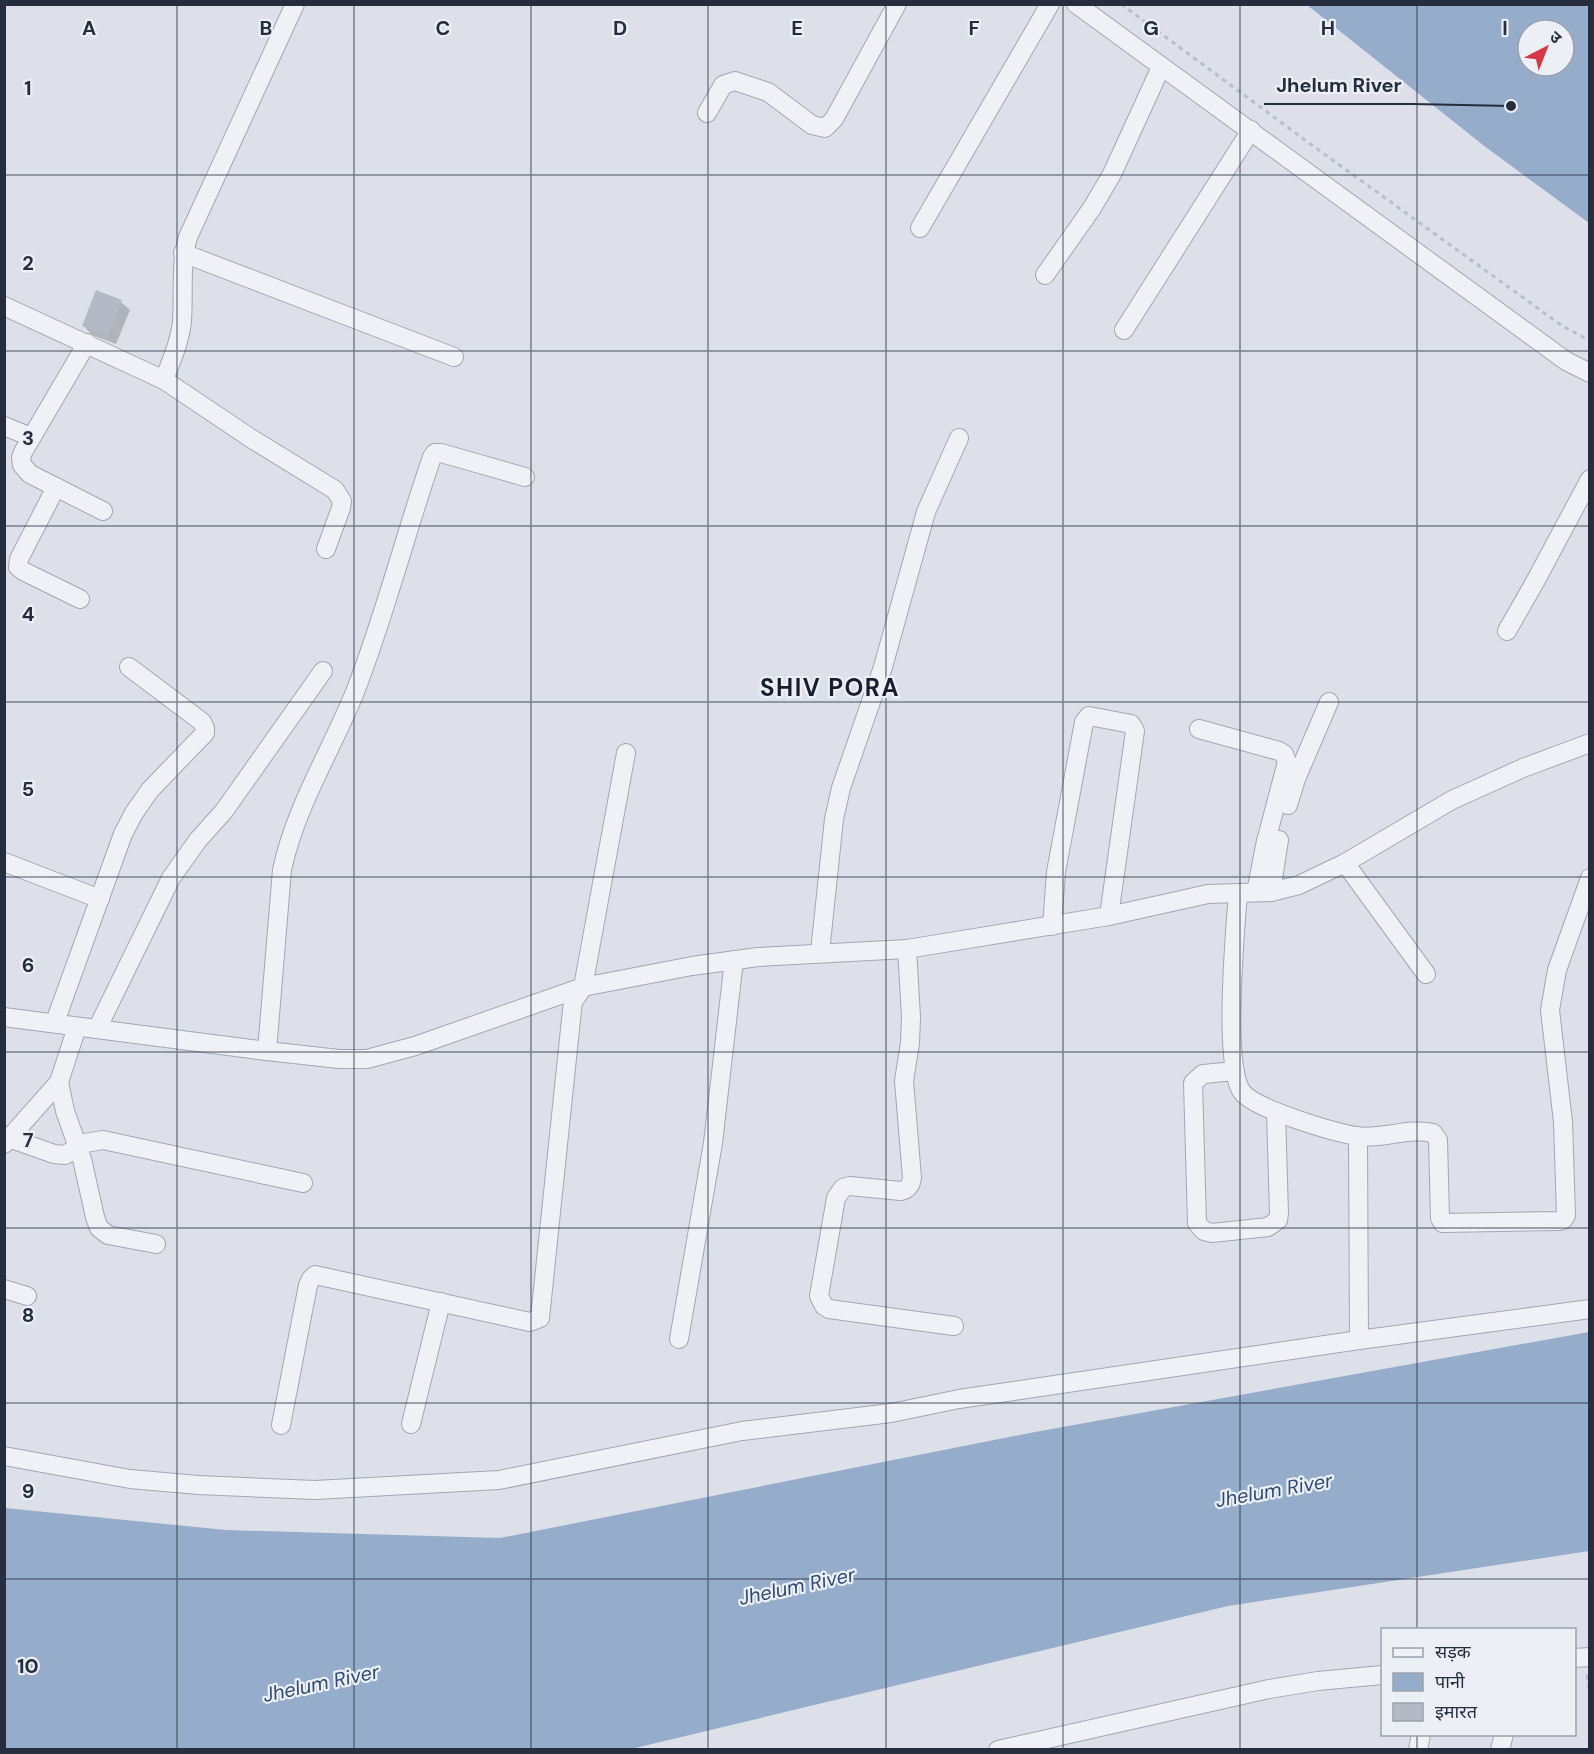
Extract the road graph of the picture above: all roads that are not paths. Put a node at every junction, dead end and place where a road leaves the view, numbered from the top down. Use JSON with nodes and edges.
{"nodes":[{"id":1,"x":295,"y":4,"type":"edge"},
{"id":2,"x":897,"y":4,"type":"edge"},
{"id":3,"x":1050,"y":4,"type":"edge"},
{"id":4,"x":1076,"y":4,"type":"edge"},
{"id":5,"x":1161,"y":66,"type":"junction"},
{"id":6,"x":707,"y":113,"type":"dead end"},
{"id":7,"x":1251,"y":130,"type":"junction"},
{"id":8,"x":920,"y":228,"type":"dead end"},
{"id":9,"x":183,"y":253,"type":"junction"},
{"id":10,"x":1046,"y":275,"type":"dead end"},
{"id":11,"x":4,"y":306,"type":"edge"},
{"id":12,"x":1124,"y":330,"type":"dead end"},
{"id":13,"x":87,"y":343,"type":"junction"},
{"id":14,"x":454,"y":357,"type":"dead end"},
{"id":15,"x":1590,"y":373,"type":"edge"},
{"id":16,"x":164,"y":380,"type":"junction"},
{"id":17,"x":4,"y":426,"type":"edge"},
{"id":18,"x":31,"y":436,"type":"junction"},
{"id":19,"x":959,"y":438,"type":"dead end"},
{"id":20,"x":525,"y":477,"type":"dead end"},
{"id":21,"x":1590,"y":478,"type":"edge"},
{"id":22,"x":56,"y":488,"type":"junction"},
{"id":23,"x":103,"y":510,"type":"dead end"},
{"id":24,"x":326,"y":549,"type":"dead end"},
{"id":25,"x":80,"y":599,"type":"dead end"},
{"id":26,"x":1507,"y":631,"type":"dead end"},
{"id":27,"x":129,"y":667,"type":"dead end"},
{"id":28,"x":323,"y":671,"type":"dead end"},
{"id":29,"x":1329,"y":702,"type":"dead end"},
{"id":30,"x":1199,"y":729,"type":"dead end"},
{"id":31,"x":1590,"y":743,"type":"edge"},
{"id":32,"x":626,"y":753,"type":"dead end"},
{"id":33,"x":4,"y":862,"type":"edge"},
{"id":34,"x":1345,"y":863,"type":"junction"},
{"id":35,"x":1590,"y":878,"type":"edge"},
{"id":36,"x":1255,"y":892,"type":"junction"},
{"id":37,"x":100,"y":899,"type":"junction"},
{"id":38,"x":1585,"y":904,"type":"edge"},
{"id":39,"x":1109,"y":916,"type":"junction"},
{"id":40,"x":1052,"y":926,"type":"junction"},
{"id":41,"x":908,"y":948,"type":"junction"},
{"id":42,"x":820,"y":952,"type":"junction"},
{"id":43,"x":734,"y":960,"type":"junction"},
{"id":44,"x":1426,"y":974,"type":"dead end"},
{"id":45,"x":583,"y":987,"type":"junction"},
{"id":46,"x":4,"y":1017,"type":"edge"},
{"id":47,"x":55,"y":1022,"type":"junction"},
{"id":48,"x":77,"y":1027,"type":"junction"},
{"id":49,"x":97,"y":1029,"type":"junction"},
{"id":50,"x":267,"y":1051,"type":"junction"},
{"id":51,"x":1235,"y":1071,"type":"junction"},
{"id":52,"x":59,"y":1082,"type":"junction"},
{"id":53,"x":1276,"y":1112,"type":"junction"},
{"id":54,"x":1358,"y":1136,"type":"junction"},
{"id":55,"x":7,"y":1141,"type":"edge"},
{"id":56,"x":78,"y":1147,"type":"junction"},
{"id":57,"x":303,"y":1182,"type":"dead end"},
{"id":58,"x":156,"y":1244,"type":"dead end"},
{"id":59,"x":4,"y":1289,"type":"edge"},
{"id":60,"x":27,"y":1296,"type":"dead end"},
{"id":61,"x":441,"y":1302,"type":"junction"},
{"id":62,"x":1590,"y":1309,"type":"edge"},
{"id":63,"x":954,"y":1326,"type":"dead end"},
{"id":64,"x":679,"y":1339,"type":"dead end"},
{"id":65,"x":1359,"y":1340,"type":"junction"},
{"id":66,"x":411,"y":1424,"type":"dead end"},
{"id":67,"x":281,"y":1425,"type":"dead end"},
{"id":68,"x":4,"y":1456,"type":"edge"},
{"id":69,"x":1381,"y":1675,"type":"edge"},
{"id":70,"x":998,"y":1749,"type":"edge"}],
"edges":[{"from":1,"to":9,"type":"street"},
{"from":2,"to":6,"type":"street"},
{"from":3,"to":8,"type":"street"},
{"from":4,"to":5,"type":"street"},
{"from":5,"to":7,"type":"street"},
{"from":5,"to":10,"type":"street"},
{"from":7,"to":12,"type":"street"},
{"from":7,"to":15,"type":"street"},
{"from":9,"to":14,"type":"street"},
{"from":9,"to":16,"type":"street"},
{"from":11,"to":13,"type":"street"},
{"from":13,"to":16,"type":"street"},
{"from":13,"to":18,"type":"street"},
{"from":16,"to":24,"type":"street"},
{"from":17,"to":18,"type":"street"},
{"from":18,"to":22,"type":"street"},
{"from":19,"to":42,"type":"street"},
{"from":20,"to":50,"type":"street"},
{"from":21,"to":26,"type":"street"},
{"from":22,"to":23,"type":"street"},
{"from":22,"to":25,"type":"street"},
{"from":27,"to":37,"type":"street"},
{"from":28,"to":49,"type":"street"},
{"from":29,"to":36,"type":"street"},
{"from":30,"to":36,"type":"street"},
{"from":31,"to":34,"type":"street"},
{"from":32,"to":45,"type":"street"},
{"from":33,"to":37,"type":"street"},
{"from":34,"to":36,"type":"street"},
{"from":34,"to":44,"type":"street"},
{"from":35,"to":38,"type":"street"},
{"from":36,"to":39,"type":"street"},
{"from":36,"to":51,"type":"street"},
{"from":37,"to":47,"type":"street"},
{"from":38,"to":54,"type":"street"},
{"from":39,"to":40,"type":"street"},
{"from":39,"to":40,"type":"street"},
{"from":40,"to":41,"type":"street"},
{"from":41,"to":42,"type":"street"},
{"from":41,"to":63,"type":"street"},
{"from":42,"to":43,"type":"street"},
{"from":43,"to":45,"type":"street"},
{"from":43,"to":64,"type":"street"},
{"from":45,"to":50,"type":"street"},
{"from":45,"to":61,"type":"street"},
{"from":46,"to":47,"type":"street"},
{"from":47,"to":48,"type":"street"},
{"from":48,"to":49,"type":"street"},
{"from":48,"to":52,"type":"street"},
{"from":49,"to":50,"type":"street"},
{"from":51,"to":53,"type":"street"},
{"from":51,"to":53,"type":"street"},
{"from":52,"to":55,"type":"street"},
{"from":52,"to":56,"type":"street"},
{"from":53,"to":54,"type":"street"},
{"from":54,"to":65,"type":"street"},
{"from":55,"to":56,"type":"street"},
{"from":56,"to":57,"type":"street"},
{"from":56,"to":58,"type":"street"},
{"from":59,"to":60,"type":"street"},
{"from":61,"to":66,"type":"street"},
{"from":61,"to":67,"type":"street"},
{"from":62,"to":65,"type":"street"},
{"from":65,"to":68,"type":"street"},
{"from":69,"to":70,"type":"street"}]}
